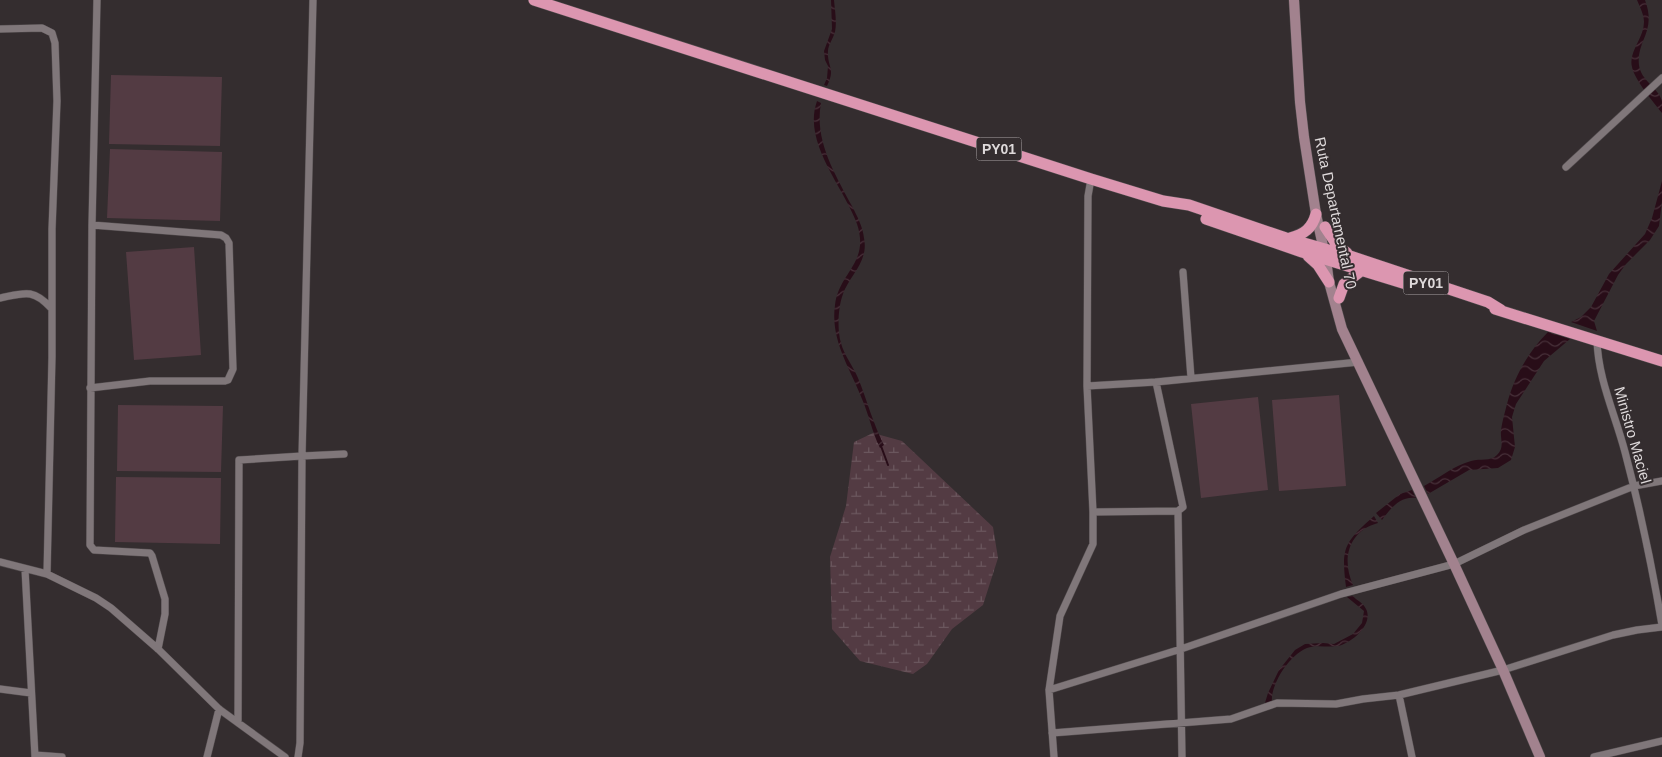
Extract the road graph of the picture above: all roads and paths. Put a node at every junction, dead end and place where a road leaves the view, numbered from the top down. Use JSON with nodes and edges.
{"nodes":[{"id":1,"x":97,"y":0,"type":"edge"},
{"id":2,"x":314,"y":0,"type":"edge"},
{"id":3,"x":534,"y":0,"type":"edge"},
{"id":4,"x":1294,"y":0,"type":"edge"},
{"id":5,"x":0,"y":29,"type":"edge"},
{"id":6,"x":1662,"y":78,"type":"edge"},
{"id":7,"x":1308,"y":159,"type":"junction"},
{"id":8,"x":1566,"y":167,"type":"dead end"},
{"id":9,"x":1091,"y":179,"type":"junction"},
{"id":10,"x":1163,"y":201,"type":"junction"},
{"id":11,"x":1316,"y":214,"type":"junction"},
{"id":12,"x":92,"y":225,"type":"junction"},
{"id":13,"x":1325,"y":227,"type":"junction"},
{"id":14,"x":1290,"y":238,"type":"junction"},
{"id":15,"x":1302,"y":252,"type":"junction"},
{"id":16,"x":1328,"y":255,"type":"junction"},
{"id":17,"x":1350,"y":256,"type":"junction"},
{"id":18,"x":1361,"y":271,"type":"junction"},
{"id":19,"x":1183,"y":272,"type":"dead end"},
{"id":20,"x":1329,"y":282,"type":"junction"},
{"id":21,"x":0,"y":298,"type":"edge"},
{"id":22,"x":1339,"y":298,"type":"junction"},
{"id":23,"x":51,"y":308,"type":"junction"},
{"id":24,"x":1501,"y":310,"type":"junction"},
{"id":25,"x":1347,"y":338,"type":"junction"},
{"id":26,"x":1595,"y":340,"type":"junction"},
{"id":27,"x":1662,"y":360,"type":"edge"},
{"id":28,"x":1359,"y":362,"type":"junction"},
{"id":29,"x":1190,"y":378,"type":"junction"},
{"id":30,"x":1156,"y":382,"type":"junction"},
{"id":31,"x":1087,"y":386,"type":"junction"},
{"id":32,"x":90,"y":388,"type":"junction"},
{"id":33,"x":344,"y":454,"type":"dead end"},
{"id":34,"x":302,"y":456,"type":"junction"},
{"id":35,"x":1662,"y":481,"type":"edge"},
{"id":36,"x":1634,"y":486,"type":"junction"},
{"id":37,"x":1178,"y":511,"type":"junction"},
{"id":38,"x":1093,"y":512,"type":"junction"},
{"id":39,"x":0,"y":562,"type":"edge"},
{"id":40,"x":1454,"y":564,"type":"junction"},
{"id":41,"x":25,"y":569,"type":"junction"},
{"id":42,"x":47,"y":574,"type":"junction"},
{"id":43,"x":1662,"y":626,"type":"edge"},
{"id":44,"x":158,"y":649,"type":"junction"},
{"id":45,"x":1181,"y":649,"type":"junction"},
{"id":46,"x":1503,"y":670,"type":"junction"},
{"id":47,"x":0,"y":690,"type":"edge"},
{"id":48,"x":1049,"y":690,"type":"junction"},
{"id":49,"x":31,"y":693,"type":"junction"},
{"id":50,"x":1399,"y":695,"type":"junction"},
{"id":51,"x":219,"y":709,"type":"junction"},
{"id":52,"x":238,"y":722,"type":"junction"},
{"id":53,"x":1182,"y":723,"type":"junction"},
{"id":54,"x":1052,"y":733,"type":"junction"},
{"id":55,"x":1662,"y":741,"type":"edge"},
{"id":56,"x":35,"y":756,"type":"edge"},
{"id":57,"x":62,"y":757,"type":"edge"},
{"id":58,"x":207,"y":757,"type":"edge"},
{"id":59,"x":285,"y":757,"type":"edge"},
{"id":60,"x":298,"y":757,"type":"edge"},
{"id":61,"x":1054,"y":757,"type":"edge"},
{"id":62,"x":1182,"y":757,"type":"edge"},
{"id":63,"x":1412,"y":757,"type":"edge"},
{"id":64,"x":1540,"y":757,"type":"edge"},
{"id":65,"x":1594,"y":757,"type":"edge"}],
"edges":[{"from":1,"to":12,"type":"street"},
{"from":2,"to":34,"type":"street"},
{"from":3,"to":9,"type":"highway","number":"PY01"},
{"from":4,"to":7,"type":"main road","name":"Ruta Departamental 70"},
{"from":5,"to":23,"type":"street"},
{"from":6,"to":8,"type":"street"},
{"from":7,"to":11,"type":"main road"},
{"from":7,"to":13,"type":"main road","name":"Ruta Departamental 70"},
{"from":9,"to":10,"type":"highway","number":"PY01"},
{"from":9,"to":31,"type":"street"},
{"from":10,"to":14,"type":"highway","number":"PY01"},
{"from":10,"to":15,"type":"highway","number":"PY01"},
{"from":11,"to":14,"type":"highway"},
{"from":11,"to":16,"type":"main road"},
{"from":12,"to":32,"type":"street"},
{"from":12,"to":32,"type":"street"},
{"from":13,"to":16,"type":"main road","name":"Ruta Departamental 70"},
{"from":13,"to":17,"type":"highway"},
{"from":14,"to":16,"type":"highway","number":"PY01"},
{"from":15,"to":16,"type":"highway","number":"PY01"},
{"from":15,"to":20,"type":"highway"},
{"from":16,"to":17,"type":"highway","number":"PY01"},
{"from":16,"to":18,"type":"highway","number":"PY01"},
{"from":16,"to":20,"type":"main road","name":"Ruta Departamental 70"},
{"from":16,"to":22,"type":"main road","name":"Ruta Departamental 70"},
{"from":17,"to":24,"type":"highway","number":"PY01"},
{"from":18,"to":22,"type":"highway"},
{"from":18,"to":24,"type":"highway","number":"PY01"},
{"from":19,"to":29,"type":"street"},
{"from":20,"to":25,"type":"main road","name":"Ruta Departamental 70"},
{"from":21,"to":23,"type":"street"},
{"from":22,"to":25,"type":"main road","name":"Ruta Departamental 70"},
{"from":23,"to":42,"type":"street"},
{"from":24,"to":26,"type":"highway","number":"PY01"},
{"from":25,"to":28,"type":"main road"},
{"from":26,"to":27,"type":"highway","number":"PY01"},
{"from":26,"to":36,"type":"street","name":"Ministro Maciel"},
{"from":28,"to":29,"type":"street"},
{"from":28,"to":40,"type":"main road"},
{"from":29,"to":30,"type":"street"},
{"from":30,"to":31,"type":"street"},
{"from":30,"to":37,"type":"street"},
{"from":31,"to":38,"type":"street"},
{"from":32,"to":44,"type":"street"},
{"from":33,"to":34,"type":"street"},
{"from":34,"to":52,"type":"street"},
{"from":34,"to":60,"type":"street"},
{"from":35,"to":36,"type":"street"},
{"from":36,"to":40,"type":"street"},
{"from":36,"to":43,"type":"street","name":"Ministro Maciel"},
{"from":37,"to":38,"type":"street"},
{"from":37,"to":45,"type":"street"},
{"from":38,"to":48,"type":"street"},
{"from":39,"to":41,"type":"street"},
{"from":40,"to":45,"type":"street"},
{"from":40,"to":46,"type":"main road"},
{"from":41,"to":42,"type":"street"},
{"from":41,"to":49,"type":"street"},
{"from":42,"to":44,"type":"street"},
{"from":43,"to":46,"type":"street"},
{"from":44,"to":51,"type":"street"},
{"from":45,"to":48,"type":"street"},
{"from":45,"to":53,"type":"street"},
{"from":46,"to":50,"type":"street"},
{"from":46,"to":64,"type":"main road"},
{"from":47,"to":49,"type":"street"},
{"from":48,"to":54,"type":"street"},
{"from":49,"to":56,"type":"street"},
{"from":50,"to":53,"type":"street"},
{"from":50,"to":63,"type":"street"},
{"from":51,"to":52,"type":"street"},
{"from":51,"to":58,"type":"street"},
{"from":52,"to":59,"type":"street"},
{"from":53,"to":54,"type":"street"},
{"from":53,"to":62,"type":"street"},
{"from":54,"to":61,"type":"street"},
{"from":55,"to":65,"type":"street"},
{"from":56,"to":57,"type":"street"}]}
